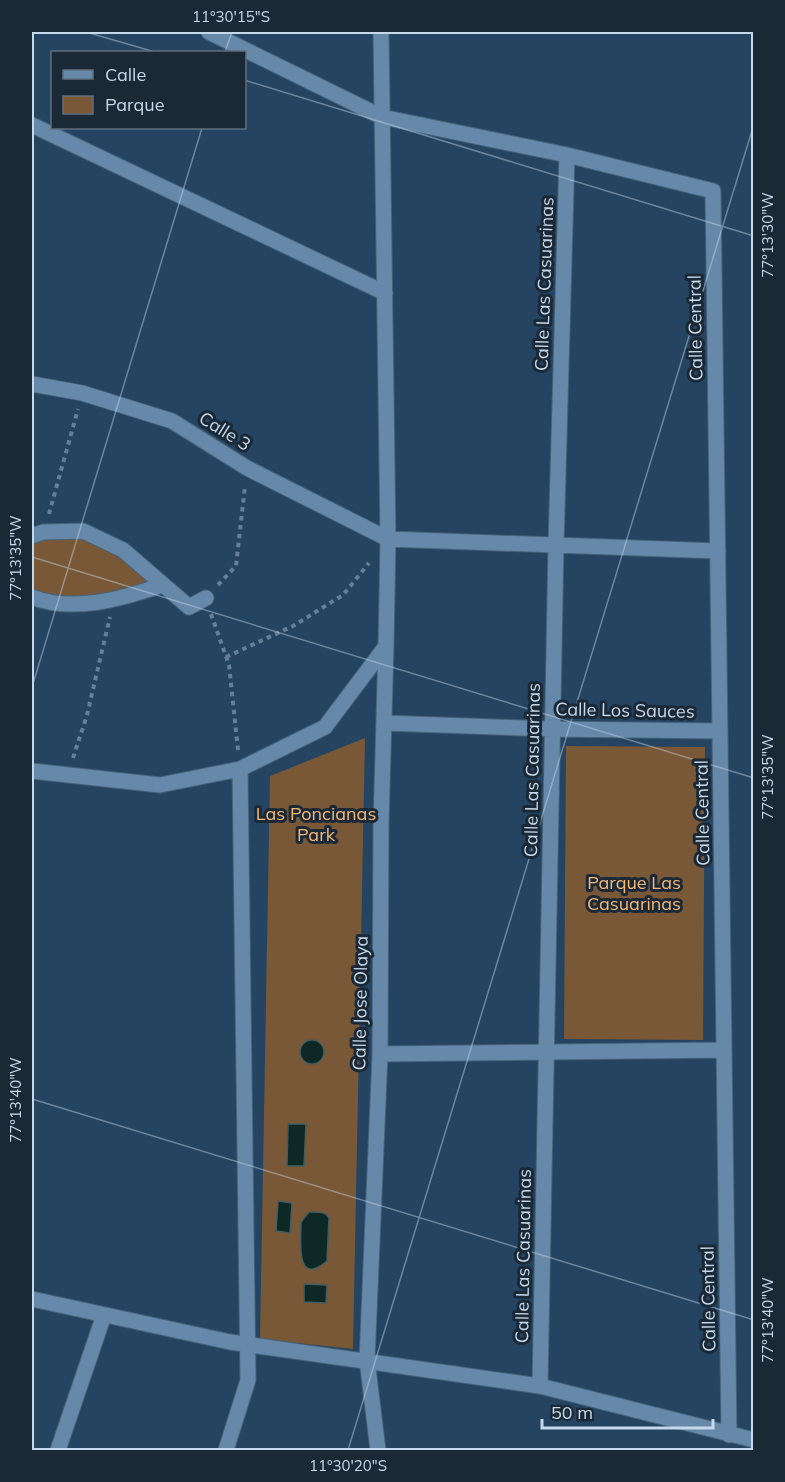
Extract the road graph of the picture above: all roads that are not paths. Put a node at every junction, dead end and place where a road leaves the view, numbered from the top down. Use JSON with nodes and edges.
{"nodes":[{"id":1,"x":208,"y":32,"type":"edge"},
{"id":2,"x":381,"y":32,"type":"edge"},
{"id":3,"x":382,"y":117,"type":"junction"},
{"id":4,"x":32,"y":125,"type":"edge"},
{"id":5,"x":567,"y":155,"type":"junction"},
{"id":6,"x":385,"y":293,"type":"junction"},
{"id":7,"x":32,"y":384,"type":"edge"},
{"id":8,"x":37,"y":534,"type":"edge"},
{"id":9,"x":388,"y":539,"type":"junction"},
{"id":10,"x":556,"y":545,"type":"junction"},
{"id":11,"x":718,"y":551,"type":"junction"},
{"id":12,"x":162,"y":585,"type":"junction"},
{"id":13,"x":32,"y":597,"type":"edge"},
{"id":14,"x":206,"y":598,"type":"road end"},
{"id":15,"x":386,"y":646,"type":"junction"},
{"id":16,"x":385,"y":723,"type":"junction"},
{"id":17,"x":552,"y":729,"type":"junction"},
{"id":18,"x":720,"y":731,"type":"junction"},
{"id":19,"x":240,"y":769,"type":"junction"},
{"id":20,"x":32,"y":771,"type":"edge"},
{"id":21,"x":724,"y":1050,"type":"junction"},
{"id":22,"x":547,"y":1051,"type":"junction"},
{"id":23,"x":380,"y":1054,"type":"junction"},
{"id":24,"x":32,"y":1299,"type":"edge"},
{"id":25,"x":104,"y":1315,"type":"junction"},
{"id":26,"x":248,"y":1344,"type":"junction"},
{"id":27,"x":367,"y":1360,"type":"junction"},
{"id":28,"x":540,"y":1386,"type":"junction"},
{"id":29,"x":729,"y":1435,"type":"junction"},
{"id":30,"x":753,"y":1440,"type":"edge"},
{"id":31,"x":58,"y":1450,"type":"edge"},
{"id":32,"x":226,"y":1450,"type":"edge"},
{"id":33,"x":378,"y":1450,"type":"edge"}],
"edges":[{"from":1,"to":3,"type":"street"},
{"from":2,"to":3,"type":"street","name":"Calle Jose Olaya"},
{"from":3,"to":5,"type":"street"},
{"from":3,"to":6,"type":"street","name":"Calle Jose Olaya"},
{"from":4,"to":6,"type":"street"},
{"from":5,"to":10,"type":"street","name":"Calle Las Casuarinas"},
{"from":5,"to":11,"type":"street","name":"Calle Central"},
{"from":6,"to":9,"type":"street","name":"Calle Jose Olaya"},
{"from":7,"to":9,"type":"street","name":"Calle 3"},
{"from":8,"to":12,"type":"street"},
{"from":9,"to":10,"type":"street"},
{"from":9,"to":15,"type":"street","name":"Calle Jose Olaya"},
{"from":10,"to":11,"type":"street"},
{"from":10,"to":17,"type":"street","name":"Calle Las Casuarinas"},
{"from":11,"to":18,"type":"street","name":"Calle Central"},
{"from":12,"to":13,"type":"street"},
{"from":12,"to":14,"type":"street"},
{"from":15,"to":16,"type":"street","name":"Calle Jose Olaya"},
{"from":15,"to":19,"type":"street"},
{"from":16,"to":17,"type":"street","name":"Calle Los Sauces"},
{"from":16,"to":23,"type":"street","name":"Calle Jose Olaya"},
{"from":17,"to":18,"type":"street","name":"Calle Los Sauces"},
{"from":17,"to":22,"type":"street","name":"Calle Las Casuarinas"},
{"from":18,"to":21,"type":"street","name":"Calle Central"},
{"from":19,"to":20,"type":"street"},
{"from":19,"to":26,"type":"street"},
{"from":21,"to":22,"type":"street"},
{"from":21,"to":29,"type":"street","name":"Calle Central"},
{"from":22,"to":23,"type":"street"},
{"from":22,"to":28,"type":"street","name":"Calle Las Casuarinas"},
{"from":23,"to":27,"type":"street","name":"Calle Jose Olaya"},
{"from":24,"to":25,"type":"street"},
{"from":25,"to":26,"type":"street"},
{"from":25,"to":31,"type":"street"},
{"from":26,"to":27,"type":"street"},
{"from":26,"to":32,"type":"street"},
{"from":27,"to":28,"type":"street"},
{"from":27,"to":33,"type":"street","name":"Calle Jose Olaya"},
{"from":28,"to":29,"type":"street"},
{"from":29,"to":30,"type":"street"}]}
